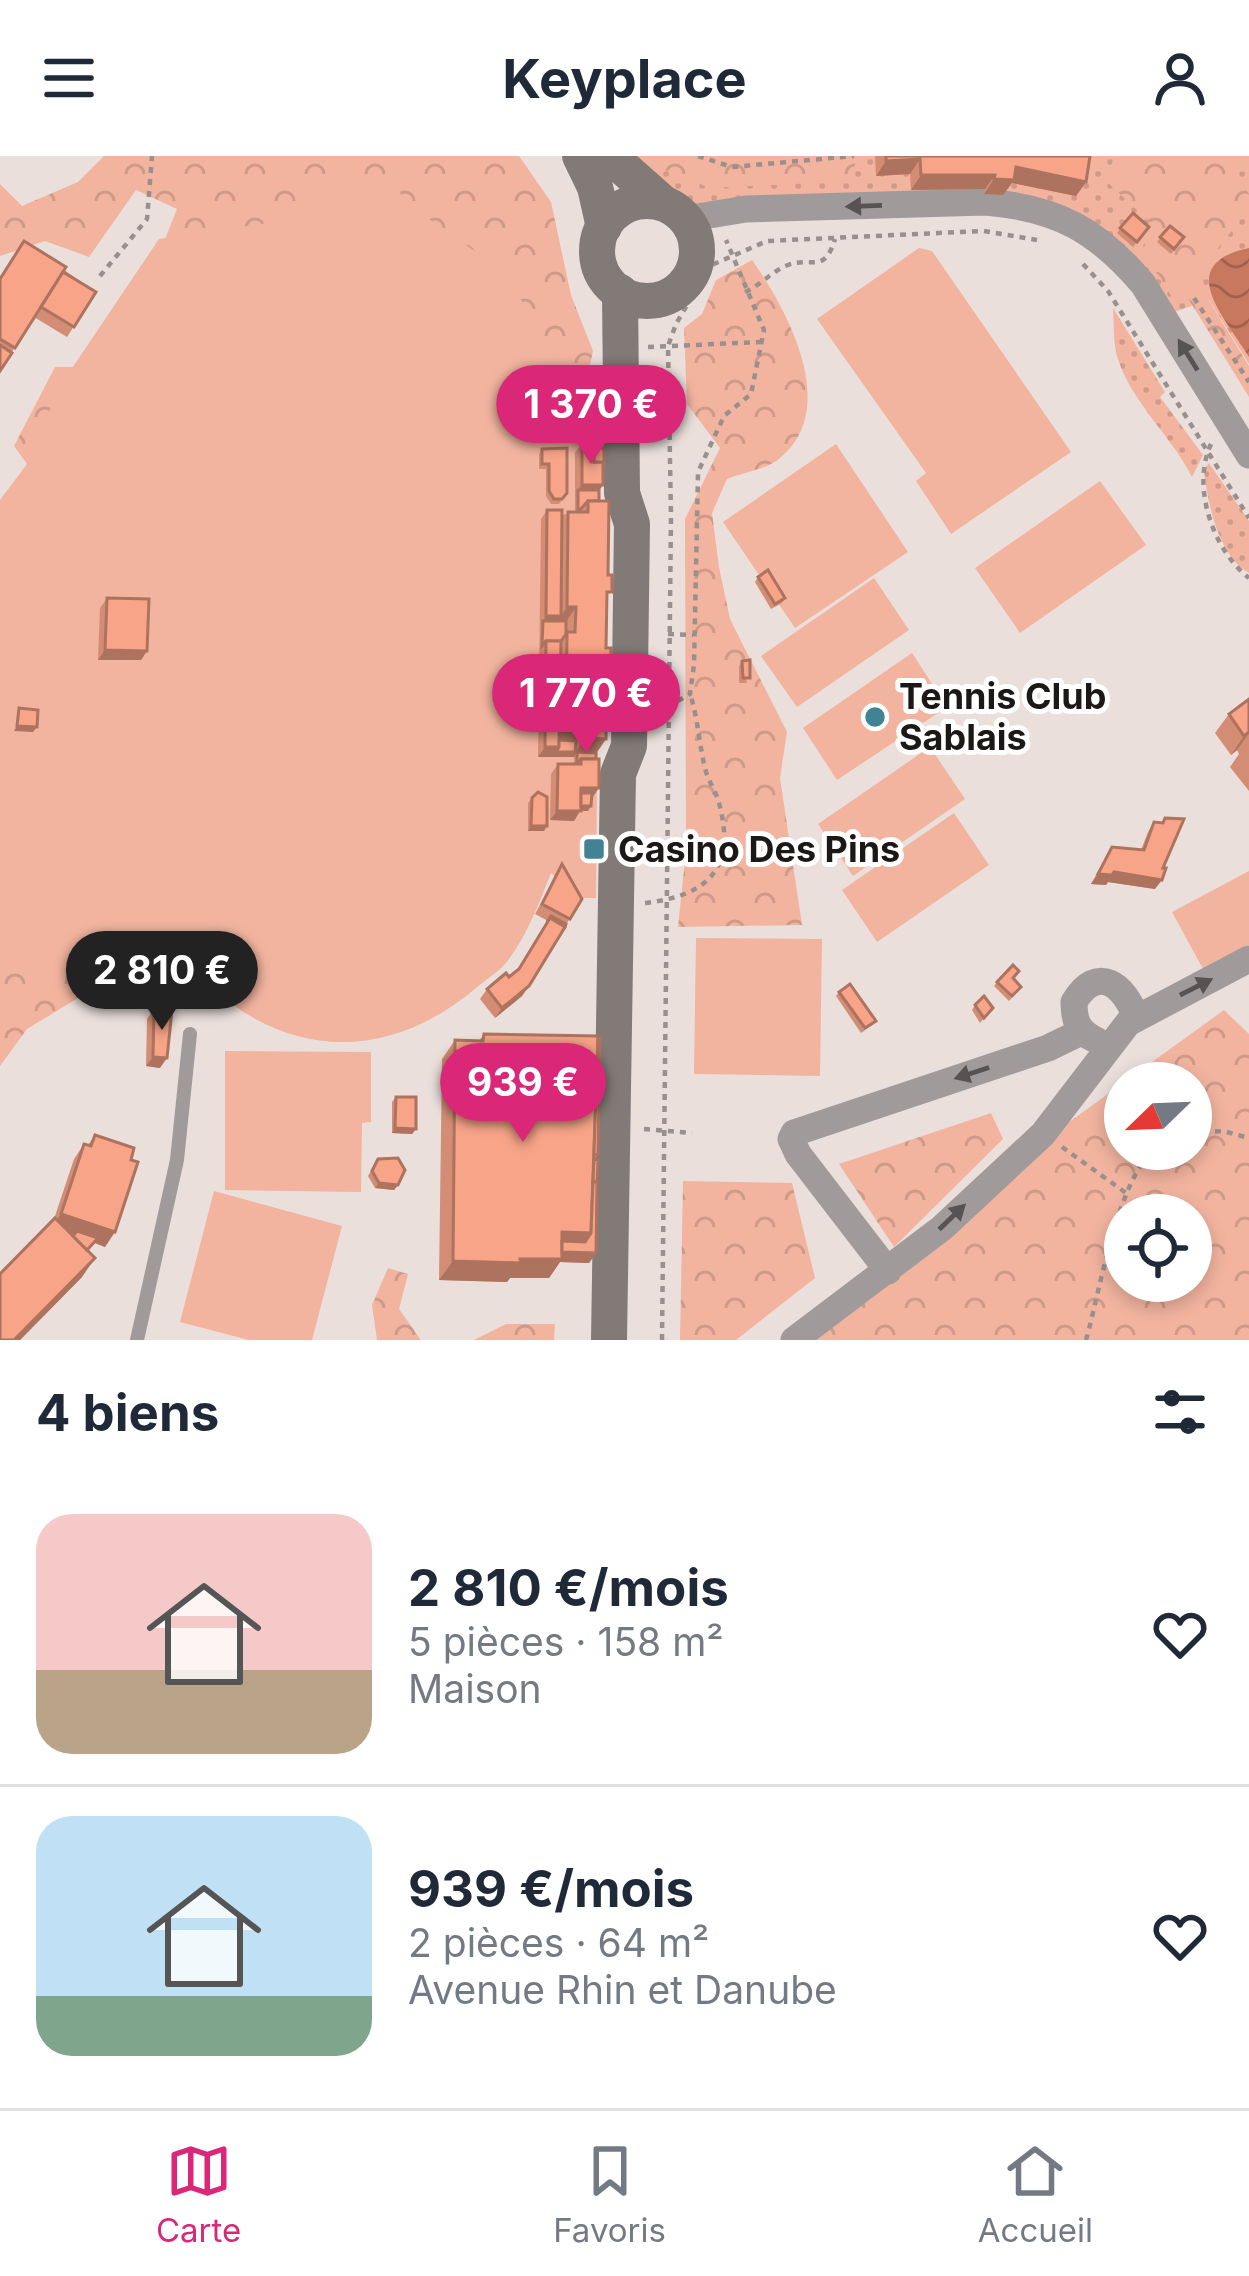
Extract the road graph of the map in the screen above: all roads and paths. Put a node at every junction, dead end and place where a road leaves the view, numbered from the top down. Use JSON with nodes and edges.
{"nodes":[{"id":1,"x":152,"y":156,"type":"edge"},
{"id":2,"x":580,"y":156,"type":"edge"},
{"id":3,"x":610,"y":156,"type":"edge"},
{"id":4,"x":698,"y":156,"type":"edge"},
{"id":5,"x":770,"y":156,"type":"edge"},
{"id":6,"x":854,"y":156,"type":"edge"},
{"id":7,"x":757,"y":165,"type":"junction"},
{"id":8,"x":688,"y":212,"type":"junction"},
{"id":9,"x":985,"y":216,"type":"junction"},
{"id":10,"x":604,"y":227,"type":"junction"},
{"id":11,"x":835,"y":239,"type":"junction"},
{"id":12,"x":1048,"y":242,"type":"dead end"},
{"id":13,"x":731,"y":254,"type":"junction"},
{"id":14,"x":1077,"y":257,"type":"dead end"},
{"id":15,"x":100,"y":276,"type":"dead end"},
{"id":16,"x":692,"y":277,"type":"junction"},
{"id":17,"x":620,"y":292,"type":"junction"},
{"id":18,"x":745,"y":292,"type":"junction"},
{"id":19,"x":1194,"y":298,"type":"dead end"},
{"id":20,"x":762,"y":342,"type":"junction"},
{"id":21,"x":646,"y":346,"type":"junction"},
{"id":22,"x":1249,"y":382,"type":"edge"},
{"id":23,"x":1232,"y":426,"type":"junction"},
{"id":24,"x":1206,"y":454,"type":"junction"},
{"id":25,"x":1249,"y":454,"type":"edge"},
{"id":26,"x":1249,"y":518,"type":"edge"},
{"id":27,"x":1249,"y":578,"type":"edge"},
{"id":28,"x":690,"y":694,"type":"junction"},
{"id":29,"x":667,"y":709,"type":"junction"},
{"id":30,"x":629,"y":735,"type":"junction"},
{"id":31,"x":651,"y":902,"type":"junction"},
{"id":32,"x":1249,"y":959,"type":"edge"},
{"id":33,"x":1136,"y":1018,"type":"junction"},
{"id":34,"x":1081,"y":1032,"type":"junction"},
{"id":35,"x":190,"y":1034,"type":"dead end"},
{"id":36,"x":1113,"y":1042,"type":"junction"},
{"id":37,"x":649,"y":1129,"type":"junction"},
{"id":38,"x":1212,"y":1132,"type":"edge"},
{"id":39,"x":692,"y":1133,"type":"dead end"},
{"id":40,"x":1043,"y":1134,"type":"junction"},
{"id":41,"x":1249,"y":1138,"type":"edge"},
{"id":42,"x":1136,"y":1170,"type":"edge"},
{"id":43,"x":1126,"y":1193,"type":"junction"},
{"id":44,"x":888,"y":1270,"type":"junction"},
{"id":45,"x":137,"y":1340,"type":"edge"},
{"id":46,"x":609,"y":1340,"type":"edge"},
{"id":47,"x":631,"y":1340,"type":"edge"},
{"id":48,"x":662,"y":1340,"type":"edge"},
{"id":49,"x":794,"y":1340,"type":"edge"},
{"id":50,"x":1086,"y":1340,"type":"edge"}],
"edges":[{"from":1,"to":15,"type":"path"},
{"from":2,"to":10,"type":"street"},
{"from":3,"to":8,"type":"street"},
{"from":4,"to":7,"type":"path"},
{"from":5,"to":7,"type":"path"},
{"from":6,"to":7,"type":"path"},
{"from":9,"to":8,"type":"street","one_way":true},
{"from":8,"to":10,"type":"street"},
{"from":8,"to":13,"type":"path"},
{"from":8,"to":16,"type":"street"},
{"from":9,"to":11,"type":"path"},
{"from":9,"to":12,"type":"path"},
{"from":23,"to":9,"type":"street","one_way":true},
{"from":10,"to":17,"type":"street"},
{"from":11,"to":13,"type":"path"},
{"from":11,"to":18,"type":"path"},
{"from":13,"to":16,"type":"path"},
{"from":13,"to":18,"type":"path"},
{"from":14,"to":24,"type":"path"},
{"from":16,"to":17,"type":"street"},
{"from":16,"to":21,"type":"street"},
{"from":16,"to":21,"type":"path"},
{"from":17,"to":21,"type":"street"},
{"from":18,"to":20,"type":"path"},
{"from":19,"to":22,"type":"path"},
{"from":20,"to":21,"type":"path"},
{"from":20,"to":28,"type":"path"},
{"from":21,"to":29,"type":"path"},
{"from":21,"to":30,"type":"street"},
{"from":23,"to":24,"type":"path"},
{"from":23,"to":25,"type":"street"},
{"from":24,"to":26,"type":"path"},
{"from":24,"to":27,"type":"path"},
{"from":28,"to":29,"type":"path"},
{"from":28,"to":31,"type":"path"},
{"from":29,"to":30,"type":"path"},
{"from":29,"to":31,"type":"path"},
{"from":30,"to":31,"type":"street"},
{"from":30,"to":46,"type":"street"},
{"from":31,"to":37,"type":"street"},
{"from":31,"to":37,"type":"path"},
{"from":33,"to":32,"type":"street","one_way":true},
{"from":33,"to":34,"type":"street"},
{"from":33,"to":36,"type":"street"},
{"from":34,"to":36,"type":"street"},
{"from":34,"to":44,"type":"street","one_way":true},
{"from":35,"to":45,"type":"lane"},
{"from":36,"to":40,"type":"street"},
{"from":37,"to":39,"type":"path"},
{"from":37,"to":47,"type":"street"},
{"from":37,"to":48,"type":"path"},
{"from":38,"to":41,"type":"path"},
{"from":40,"to":43,"type":"path"},
{"from":44,"to":40,"type":"street","one_way":true},
{"from":42,"to":43,"type":"path"},
{"from":43,"to":50,"type":"path"},
{"from":44,"to":49,"type":"street"}]}
